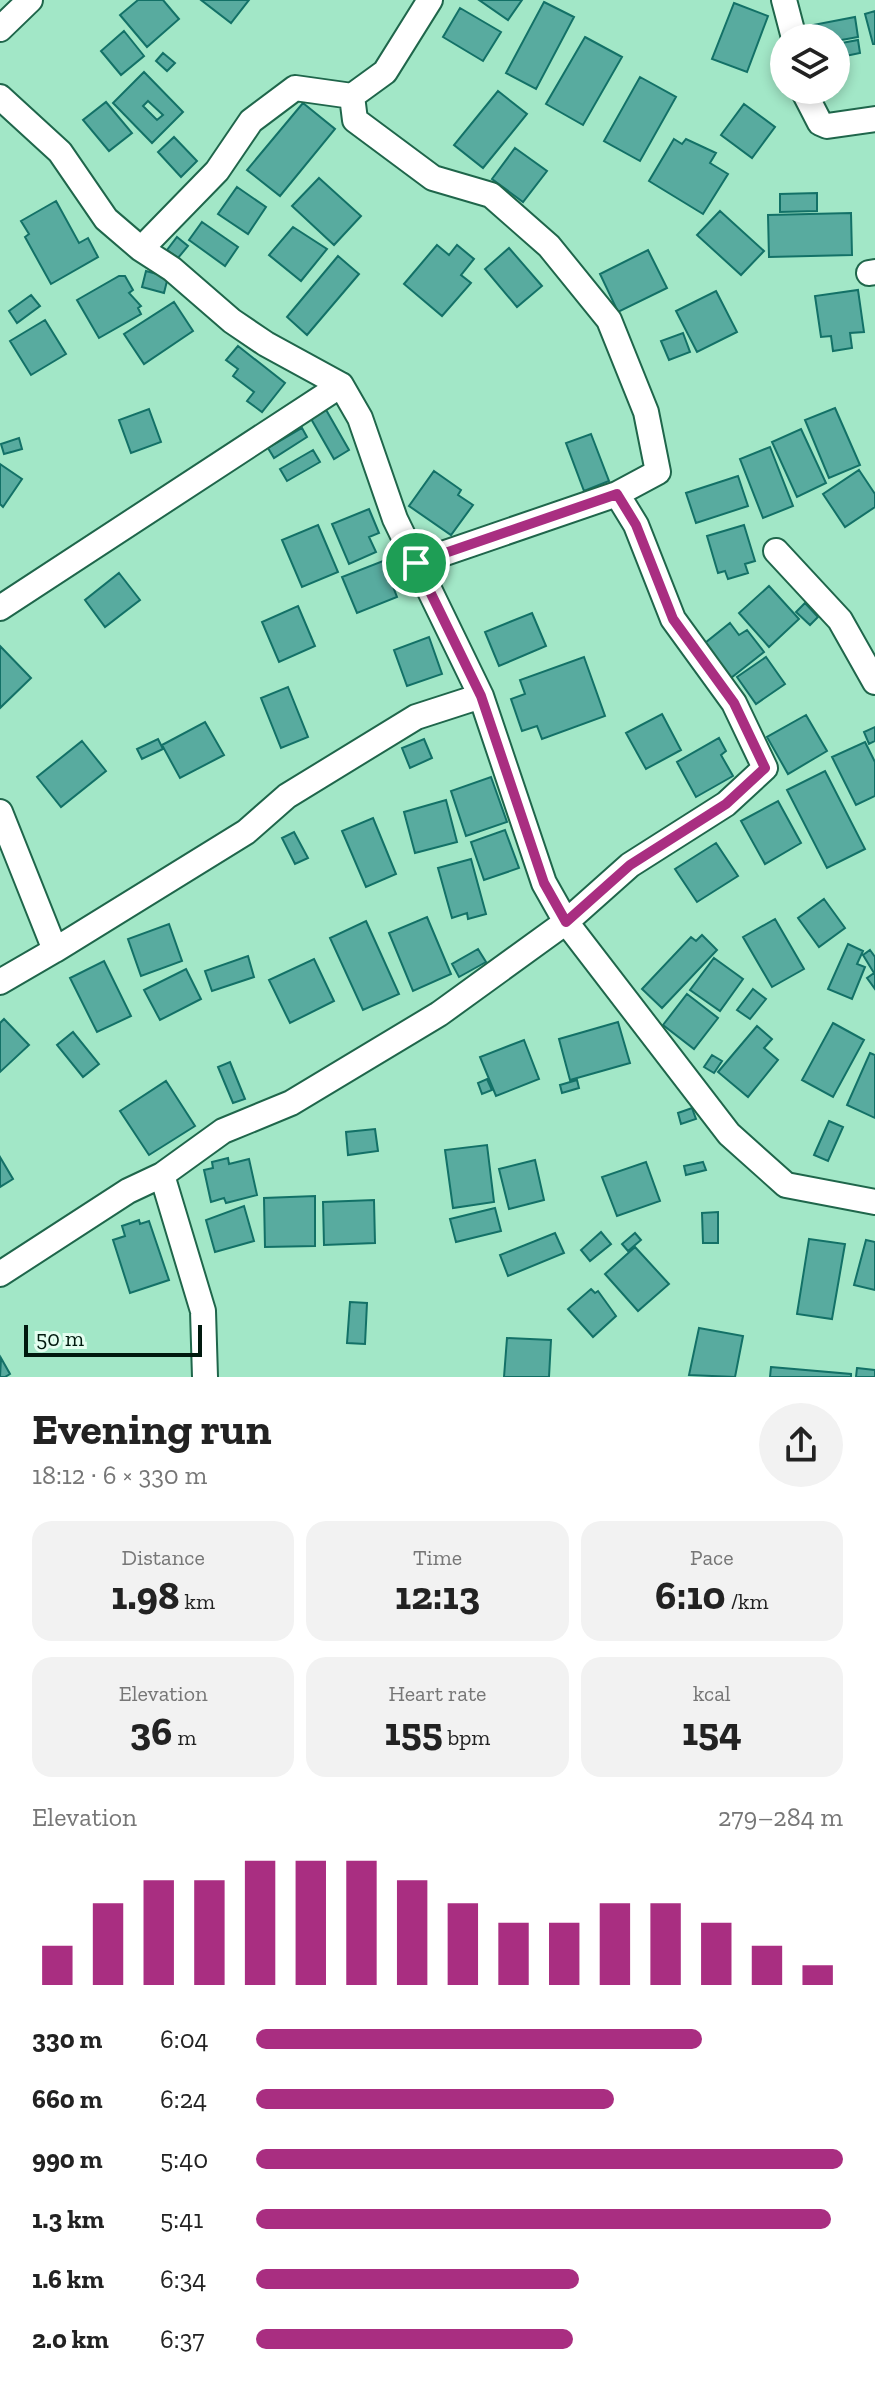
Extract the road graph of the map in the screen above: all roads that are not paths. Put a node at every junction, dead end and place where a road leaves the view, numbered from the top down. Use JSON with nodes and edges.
{"nodes":[{"id":1,"x":30,"y":0,"type":"edge"},
{"id":2,"x":430,"y":0,"type":"edge"},
{"id":3,"x":784,"y":0,"type":"edge"},
{"id":4,"x":790,"y":24,"type":"edge"},
{"id":5,"x":0,"y":29,"type":"edge"},
{"id":6,"x":352,"y":96,"type":"junction"},
{"id":7,"x":0,"y":97,"type":"edge"},
{"id":8,"x":810,"y":104,"type":"edge"},
{"id":9,"x":875,"y":119,"type":"edge"},
{"id":10,"x":141,"y":249,"type":"junction"},
{"id":11,"x":341,"y":385,"type":"junction"},
{"id":12,"x":617,"y":494,"type":"junction"},
{"id":13,"x":776,"y":551,"type":"dead end"},
{"id":14,"x":416,"y":563,"type":"junction"},
{"id":15,"x":0,"y":608,"type":"edge"},
{"id":16,"x":875,"y":682,"type":"edge"},
{"id":17,"x":481,"y":696,"type":"junction"},
{"id":18,"x":0,"y":812,"type":"edge"},
{"id":19,"x":566,"y":922,"type":"junction"},
{"id":20,"x":55,"y":950,"type":"junction"},
{"id":21,"x":0,"y":982,"type":"edge"},
{"id":22,"x":162,"y":1175,"type":"junction"},
{"id":23,"x":875,"y":1202,"type":"edge"},
{"id":24,"x":0,"y":1274,"type":"edge"},
{"id":25,"x":205,"y":1377,"type":"edge"}],
"edges":[{"from":1,"to":5,"type":"street"},
{"from":2,"to":6,"type":"street"},
{"from":3,"to":4,"type":"street"},
{"from":6,"to":10,"type":"street"},
{"from":6,"to":12,"type":"street"},
{"from":7,"to":10,"type":"street"},
{"from":8,"to":9,"type":"street"},
{"from":10,"to":11,"type":"street"},
{"from":11,"to":14,"type":"street"},
{"from":11,"to":15,"type":"street"},
{"from":12,"to":14,"type":"street"},
{"from":12,"to":19,"type":"street"},
{"from":13,"to":16,"type":"street"},
{"from":14,"to":17,"type":"street"},
{"from":17,"to":19,"type":"street"},
{"from":17,"to":20,"type":"street"},
{"from":18,"to":20,"type":"street"},
{"from":19,"to":22,"type":"street"},
{"from":19,"to":23,"type":"street"},
{"from":20,"to":21,"type":"street"},
{"from":22,"to":24,"type":"street"},
{"from":22,"to":25,"type":"street"}]}
